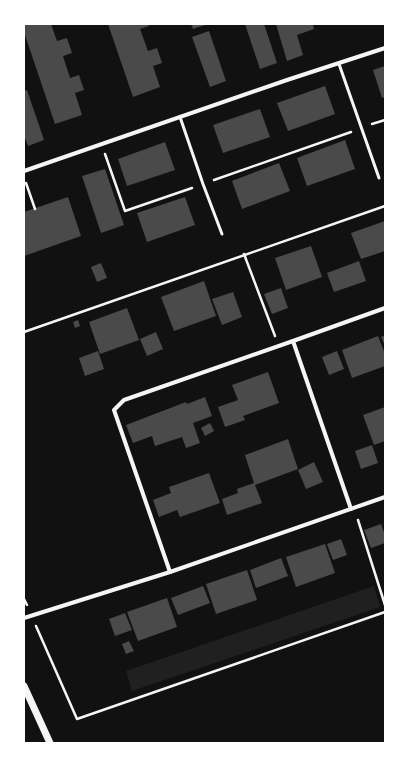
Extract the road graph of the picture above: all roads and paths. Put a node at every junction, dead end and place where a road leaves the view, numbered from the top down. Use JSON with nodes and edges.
{"nodes":[{"id":1,"x":385,"y":48,"type":"edge"},
{"id":2,"x":339,"y":64,"type":"junction"},
{"id":3,"x":180,"y":117,"type":"junction"},
{"id":4,"x":385,"y":120,"type":"edge"},
{"id":5,"x":361,"y":128,"type":"junction"},
{"id":6,"x":102,"y":144,"type":"junction"},
{"id":7,"x":24,"y":171,"type":"edge"},
{"id":8,"x":379,"y":178,"type":"dead end"},
{"id":9,"x":25,"y":180,"type":"dead end"},
{"id":10,"x":203,"y":184,"type":"junction"},
{"id":11,"x":385,"y":206,"type":"edge"},
{"id":12,"x":35,"y":209,"type":"dead end"},
{"id":13,"x":222,"y":234,"type":"dead end"},
{"id":14,"x":244,"y":254,"type":"junction"},
{"id":15,"x":385,"y":308,"type":"edge"},
{"id":16,"x":24,"y":332,"type":"edge"},
{"id":17,"x":293,"y":341,"type":"junction"},
{"id":18,"x":279,"y":346,"type":"junction"},
{"id":19,"x":385,"y":497,"type":"edge"},
{"id":20,"x":352,"y":508,"type":"junction"},
{"id":21,"x":170,"y":572,"type":"junction"},
{"id":22,"x":24,"y":599,"type":"edge"},
{"id":23,"x":385,"y":605,"type":"edge"},
{"id":24,"x":385,"y":612,"type":"edge"},
{"id":25,"x":31,"y":615,"type":"junction"},
{"id":26,"x":24,"y":618,"type":"edge"},
{"id":27,"x":24,"y":686,"type":"edge"},
{"id":28,"x":50,"y":743,"type":"edge"}],
"edges":[{"from":1,"to":2,"type":"street"},
{"from":2,"to":3,"type":"street"},
{"from":2,"to":5,"type":"lane"},
{"from":3,"to":6,"type":"street"},
{"from":3,"to":10,"type":"lane"},
{"from":4,"to":5,"type":"path"},
{"from":5,"to":8,"type":"lane"},
{"from":5,"to":10,"type":"path"},
{"from":6,"to":7,"type":"street"},
{"from":6,"to":10,"type":"path"},
{"from":9,"to":12,"type":"path"},
{"from":10,"to":13,"type":"lane"},
{"from":11,"to":14,"type":"path"},
{"from":14,"to":16,"type":"path"},
{"from":14,"to":18,"type":"path"},
{"from":15,"to":17,"type":"street"},
{"from":17,"to":18,"type":"street"},
{"from":17,"to":20,"type":"street"},
{"from":18,"to":21,"type":"street"},
{"from":19,"to":20,"type":"street"},
{"from":20,"to":21,"type":"street"},
{"from":20,"to":23,"type":"path"},
{"from":21,"to":25,"type":"street"},
{"from":22,"to":25,"type":"path"},
{"from":24,"to":25,"type":"path"},
{"from":25,"to":26,"type":"street"},
{"from":27,"to":28,"type":"street"}]}
